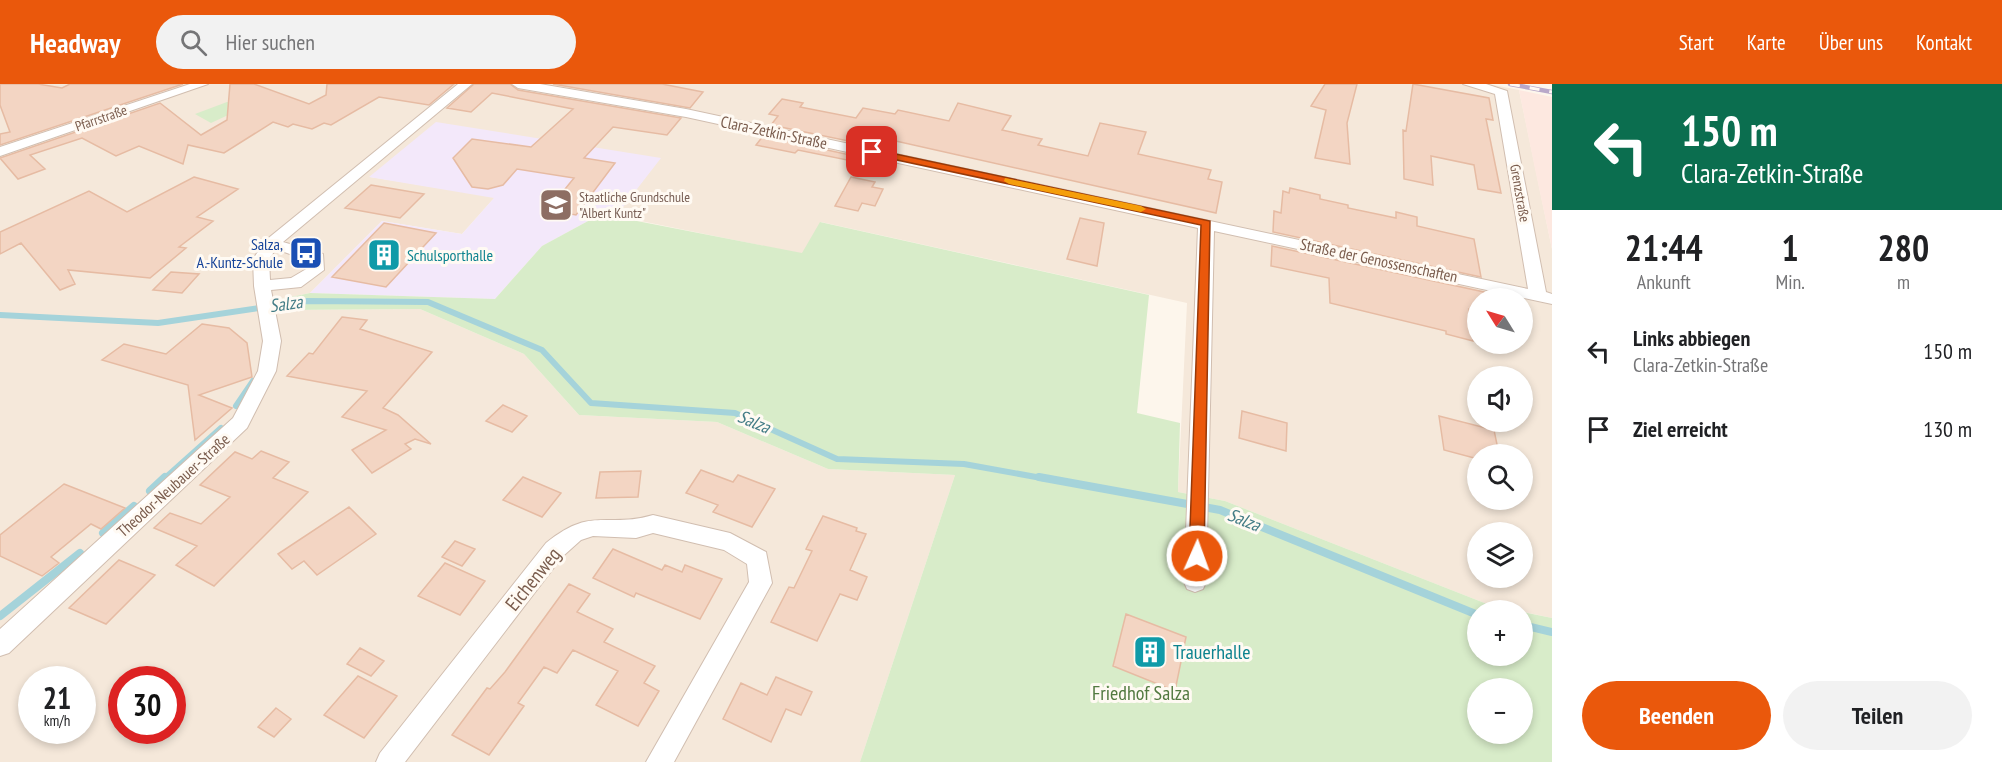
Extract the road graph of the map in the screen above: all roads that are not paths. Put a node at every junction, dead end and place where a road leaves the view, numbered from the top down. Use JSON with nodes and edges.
{"nodes":[{"id":1,"x":202,"y":84,"type":"edge"},
{"id":2,"x":466,"y":84,"type":"edge"},
{"id":3,"x":518,"y":84,"type":"edge"},
{"id":4,"x":1469,"y":84,"type":"edge"},
{"id":5,"x":0,"y":152,"type":"edge"},
{"id":6,"x":1206,"y":223,"type":"junction"},
{"id":7,"x":272,"y":243,"type":"junction"},
{"id":8,"x":1545,"y":297,"type":"edge"},
{"id":9,"x":264,"y":300,"type":"junction"},
{"id":10,"x":1195,"y":582,"type":"dead end"},
{"id":11,"x":0,"y":645,"type":"edge"},
{"id":12,"x":389,"y":762,"type":"edge"},
{"id":13,"x":659,"y":762,"type":"edge"}],
"edges":[{"from":1,"to":5,"type":"street","name":"Pfarrstraße"},
{"from":2,"to":7,"type":"street","name":"Theodor-Neubauer-Straße"},
{"from":3,"to":6,"type":"street","name":"Clara-Zetkin-Straße"},
{"from":4,"to":8,"type":"street","name":"Grenzstraße"},
{"from":6,"to":8,"type":"street","name":"Straße der Genossenschaften"},
{"from":6,"to":10,"type":"street"},
{"from":7,"to":9,"type":"street","name":"Theodor-Neubauer-Straße"},
{"from":7,"to":9,"type":"street"},
{"from":9,"to":11,"type":"street","name":"Theodor-Neubauer-Straße"},
{"from":12,"to":13,"type":"street","name":"Eichenweg"}]}
